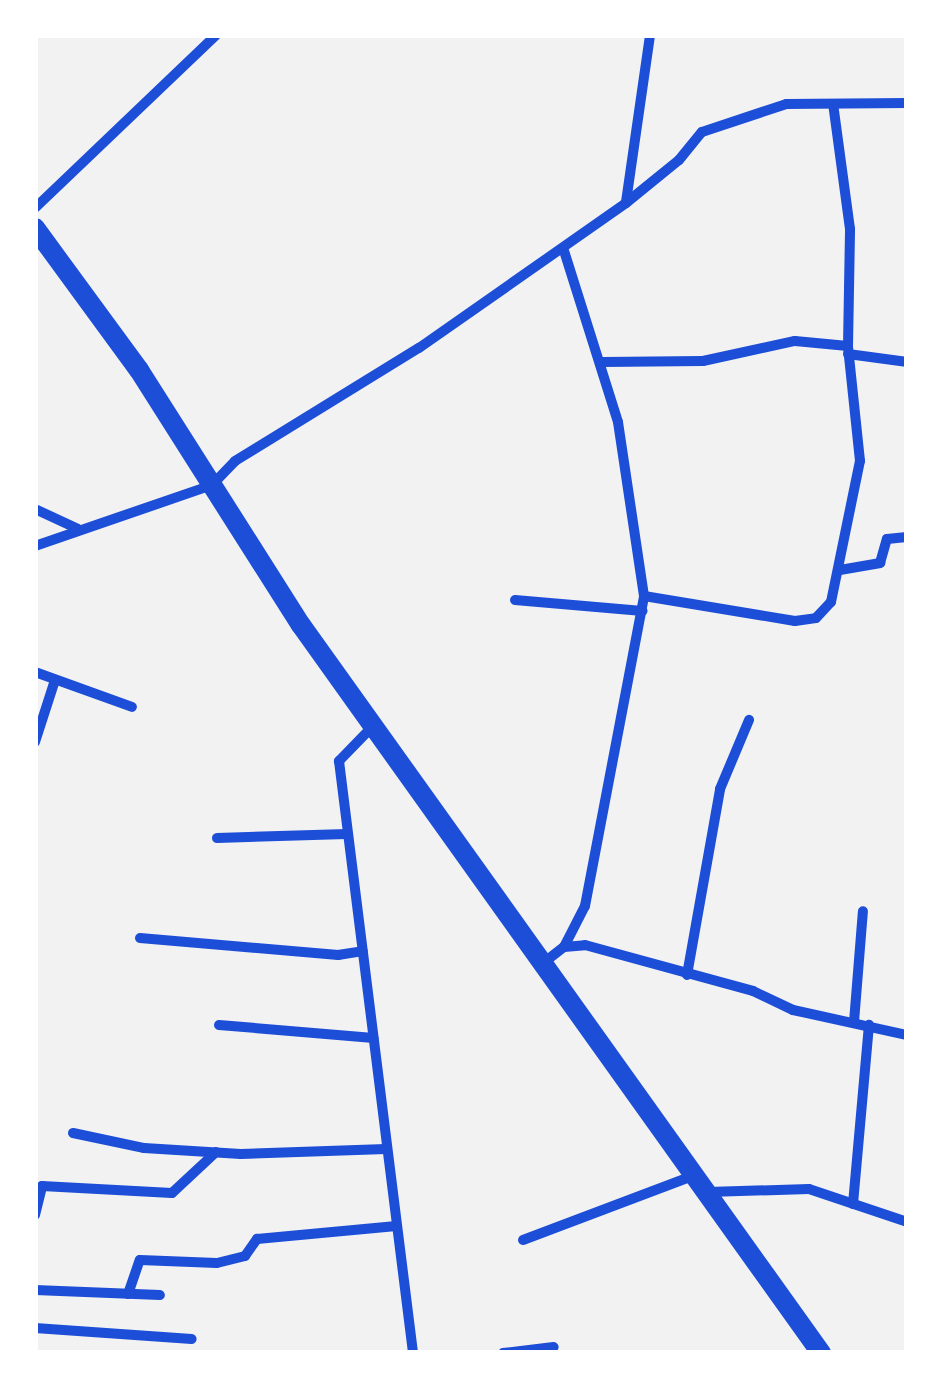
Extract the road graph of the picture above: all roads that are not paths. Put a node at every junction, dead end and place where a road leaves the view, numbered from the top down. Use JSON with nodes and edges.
{"nodes":[{"id":1,"x":216,"y":35,"type":"edge"},
{"id":2,"x":650,"y":35,"type":"edge"},
{"id":3,"x":907,"y":103,"type":"edge"},
{"id":4,"x":832,"y":104,"type":"junction"},
{"id":5,"x":626,"y":203,"type":"junction"},
{"id":6,"x":35,"y":208,"type":"edge"},
{"id":7,"x":35,"y":228,"type":"edge"},
{"id":8,"x":562,"y":248,"type":"junction"},
{"id":9,"x":848,"y":350,"type":"junction"},
{"id":10,"x":603,"y":362,"type":"junction"},
{"id":11,"x":907,"y":362,"type":"edge"},
{"id":12,"x":212,"y":485,"type":"junction"},
{"id":13,"x":35,"y":510,"type":"edge"},
{"id":14,"x":78,"y":530,"type":"junction"},
{"id":15,"x":907,"y":537,"type":"edge"},
{"id":16,"x":35,"y":546,"type":"edge"},
{"id":17,"x":840,"y":570,"type":"junction"},
{"id":18,"x":644,"y":596,"type":"junction"},
{"id":19,"x":515,"y":600,"type":"dead end"},
{"id":20,"x":643,"y":611,"type":"junction"},
{"id":21,"x":35,"y":672,"type":"edge"},
{"id":22,"x":55,"y":680,"type":"junction"},
{"id":23,"x":132,"y":707,"type":"dead end"},
{"id":24,"x":749,"y":720,"type":"dead end"},
{"id":25,"x":373,"y":726,"type":"junction"},
{"id":26,"x":35,"y":742,"type":"edge"},
{"id":27,"x":348,"y":834,"type":"junction"},
{"id":28,"x":217,"y":838,"type":"dead end"},
{"id":29,"x":863,"y":911,"type":"dead end"},
{"id":30,"x":140,"y":938,"type":"dead end"},
{"id":31,"x":564,"y":947,"type":"junction"},
{"id":32,"x":363,"y":951,"type":"junction"},
{"id":33,"x":541,"y":965,"type":"junction"},
{"id":34,"x":688,"y":974,"type":"junction"},
{"id":35,"x":854,"y":1022,"type":"junction"},
{"id":36,"x":218,"y":1025,"type":"dead end"},
{"id":37,"x":869,"y":1025,"type":"junction"},
{"id":38,"x":907,"y":1035,"type":"edge"},
{"id":39,"x":374,"y":1038,"type":"junction"},
{"id":40,"x":73,"y":1133,"type":"dead end"},
{"id":41,"x":386,"y":1149,"type":"junction"},
{"id":42,"x":216,"y":1152,"type":"junction"},
{"id":43,"x":701,"y":1184,"type":"junction"},
{"id":44,"x":853,"y":1204,"type":"junction"},
{"id":45,"x":35,"y":1215,"type":"edge"},
{"id":46,"x":907,"y":1222,"type":"edge"},
{"id":47,"x":396,"y":1226,"type":"junction"},
{"id":48,"x":524,"y":1240,"type":"dead end"},
{"id":49,"x":35,"y":1290,"type":"edge"},
{"id":50,"x":128,"y":1294,"type":"junction"},
{"id":51,"x":160,"y":1296,"type":"dead end"},
{"id":52,"x":35,"y":1328,"type":"edge"},
{"id":53,"x":192,"y":1339,"type":"dead end"},
{"id":54,"x":554,"y":1347,"type":"dead end"},
{"id":55,"x":413,"y":1353,"type":"edge"},
{"id":56,"x":503,"y":1353,"type":"edge"},
{"id":57,"x":821,"y":1353,"type":"edge"}],
"edges":[{"from":1,"to":6,"type":"street"},
{"from":2,"to":5,"type":"street"},
{"from":3,"to":4,"type":"street"},
{"from":4,"to":5,"type":"street"},
{"from":4,"to":9,"type":"street"},
{"from":5,"to":8,"type":"street"},
{"from":7,"to":12,"type":"main road"},
{"from":8,"to":10,"type":"street"},
{"from":8,"to":12,"type":"street"},
{"from":9,"to":10,"type":"street"},
{"from":9,"to":11,"type":"street"},
{"from":9,"to":17,"type":"street"},
{"from":10,"to":18,"type":"street"},
{"from":12,"to":14,"type":"street"},
{"from":12,"to":25,"type":"main road"},
{"from":13,"to":14,"type":"street"},
{"from":14,"to":16,"type":"street"},
{"from":15,"to":17,"type":"street"},
{"from":17,"to":18,"type":"street"},
{"from":18,"to":20,"type":"street"},
{"from":19,"to":20,"type":"street"},
{"from":20,"to":31,"type":"street"},
{"from":21,"to":22,"type":"street"},
{"from":22,"to":23,"type":"street"},
{"from":22,"to":26,"type":"street"},
{"from":24,"to":34,"type":"street"},
{"from":25,"to":27,"type":"street"},
{"from":25,"to":33,"type":"main road"},
{"from":27,"to":28,"type":"street"},
{"from":27,"to":32,"type":"street"},
{"from":29,"to":35,"type":"street"},
{"from":30,"to":32,"type":"street"},
{"from":31,"to":33,"type":"street"},
{"from":31,"to":34,"type":"street"},
{"from":32,"to":39,"type":"street"},
{"from":33,"to":43,"type":"main road"},
{"from":34,"to":35,"type":"street"},
{"from":35,"to":37,"type":"street"},
{"from":36,"to":39,"type":"street"},
{"from":37,"to":38,"type":"street"},
{"from":37,"to":44,"type":"street"},
{"from":39,"to":41,"type":"street"},
{"from":40,"to":42,"type":"street"},
{"from":41,"to":42,"type":"street"},
{"from":41,"to":47,"type":"street"},
{"from":42,"to":45,"type":"street"},
{"from":43,"to":44,"type":"street"},
{"from":43,"to":48,"type":"street"},
{"from":43,"to":57,"type":"main road"},
{"from":44,"to":46,"type":"street"},
{"from":47,"to":50,"type":"street"},
{"from":47,"to":55,"type":"street"},
{"from":49,"to":50,"type":"street"},
{"from":50,"to":51,"type":"street"},
{"from":52,"to":53,"type":"street"},
{"from":54,"to":56,"type":"street"}]}
